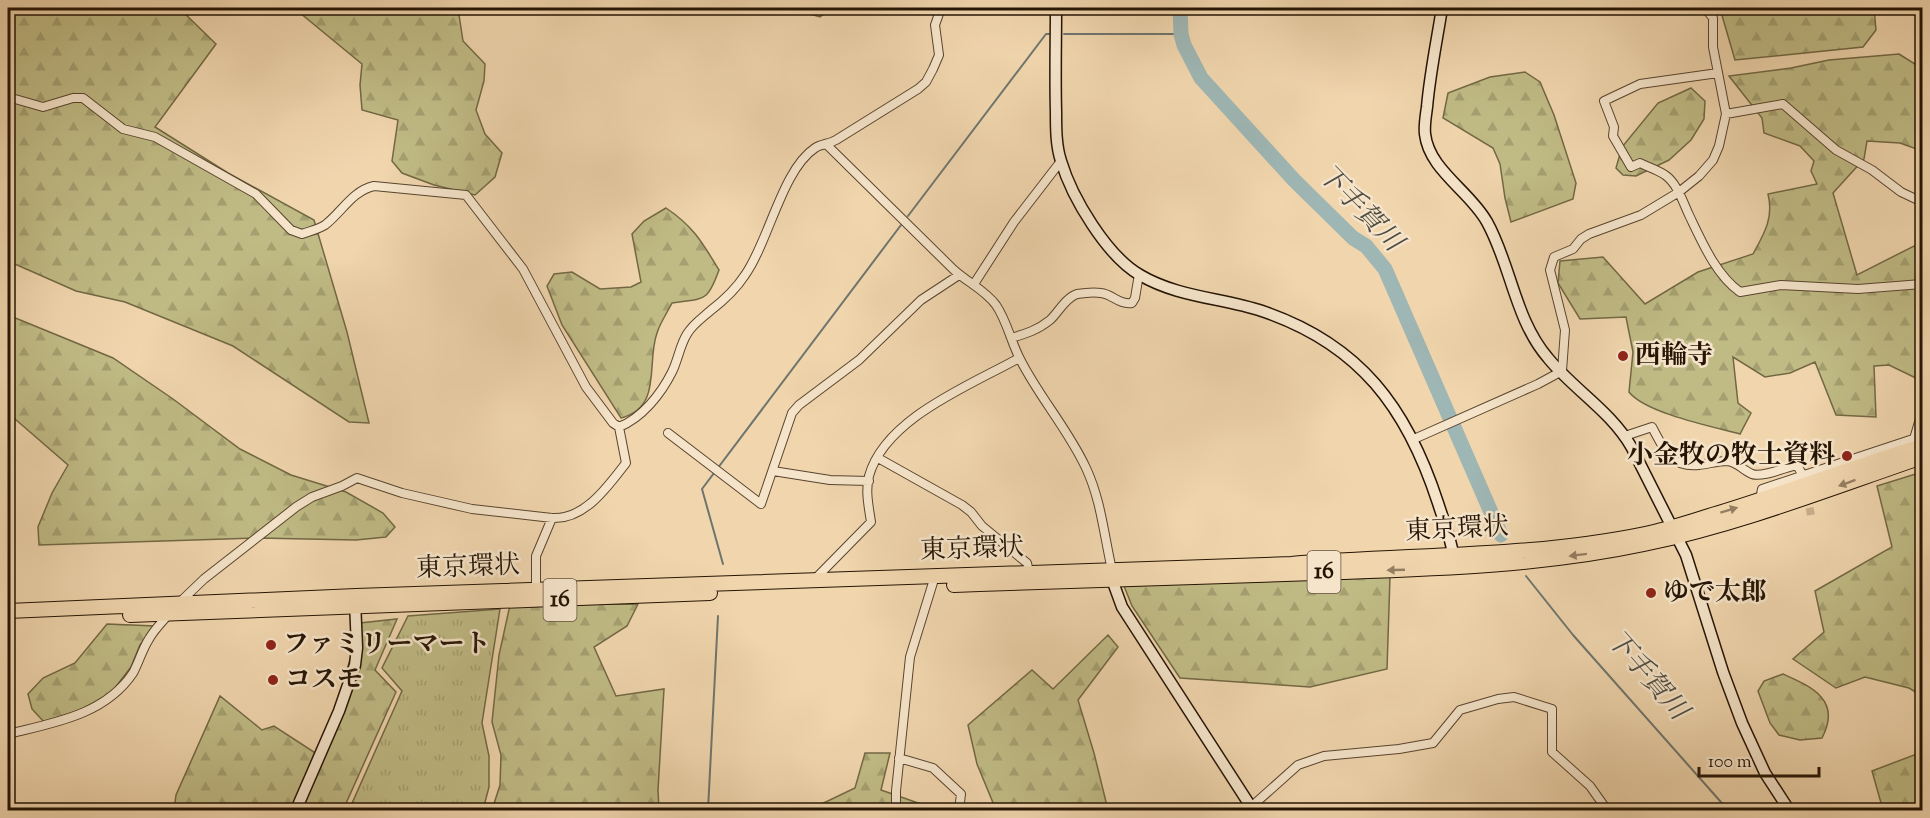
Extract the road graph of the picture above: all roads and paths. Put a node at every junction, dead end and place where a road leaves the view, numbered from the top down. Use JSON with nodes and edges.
{"nodes":[{"id":1,"x":941,"y":8,"type":"edge"},
{"id":2,"x":1056,"y":8,"type":"edge"},
{"id":3,"x":1442,"y":8,"type":"edge"},
{"id":4,"x":1705,"y":8,"type":"edge"},
{"id":5,"x":1718,"y":73,"type":"junction"},
{"id":6,"x":8,"y":97,"type":"edge"},
{"id":7,"x":1726,"y":114,"type":"junction"},
{"id":8,"x":827,"y":145,"type":"junction"},
{"id":9,"x":1061,"y":161,"type":"junction"},
{"id":10,"x":1678,"y":192,"type":"junction"},
{"id":11,"x":1923,"y":202,"type":"edge"},
{"id":12,"x":1139,"y":274,"type":"junction"},
{"id":13,"x":958,"y":275,"type":"junction"},
{"id":14,"x":974,"y":284,"type":"junction"},
{"id":15,"x":1923,"y":284,"type":"edge"},
{"id":16,"x":1011,"y":338,"type":"junction"},
{"id":17,"x":1019,"y":358,"type":"junction"},
{"id":18,"x":1562,"y":371,"type":"junction"},
{"id":19,"x":1923,"y":412,"type":"edge"},
{"id":20,"x":619,"y":427,"type":"junction"},
{"id":21,"x":668,"y":433,"type":"dead end"},
{"id":22,"x":1625,"y":436,"type":"junction"},
{"id":23,"x":1923,"y":436,"type":"edge"},
{"id":24,"x":1414,"y":439,"type":"junction"},
{"id":25,"x":1918,"y":442,"type":"edge"},
{"id":26,"x":1923,"y":457,"type":"edge"},
{"id":27,"x":878,"y":458,"type":"junction"},
{"id":28,"x":1884,"y":464,"type":"junction"},
{"id":29,"x":773,"y":471,"type":"junction"},
{"id":30,"x":1803,"y":476,"type":"junction"},
{"id":31,"x":869,"y":481,"type":"junction"},
{"id":32,"x":1760,"y":500,"type":"junction"},
{"id":33,"x":552,"y":518,"type":"junction"},
{"id":34,"x":1675,"y":531,"type":"junction"},
{"id":35,"x":1454,"y":561,"type":"junction"},
{"id":36,"x":1029,"y":572,"type":"junction"},
{"id":37,"x":1113,"y":575,"type":"junction"},
{"id":38,"x":814,"y":580,"type":"junction"},
{"id":39,"x":935,"y":581,"type":"junction"},
{"id":40,"x":536,"y":590,"type":"junction"},
{"id":41,"x":355,"y":602,"type":"junction"},
{"id":42,"x":174,"y":609,"type":"junction"},
{"id":43,"x":8,"y":611,"type":"edge"},
{"id":44,"x":8,"y":620,"type":"edge"},
{"id":45,"x":8,"y":734,"type":"edge"},
{"id":46,"x":899,"y":758,"type":"junction"},
{"id":47,"x":1252,"y":809,"type":"edge"},
{"id":48,"x":296,"y":810,"type":"edge"},
{"id":49,"x":896,"y":810,"type":"edge"},
{"id":50,"x":959,"y":810,"type":"edge"},
{"id":51,"x":1607,"y":810,"type":"edge"},
{"id":52,"x":1790,"y":810,"type":"edge"}],
"edges":[{"from":1,"to":8,"type":"street"},
{"from":2,"to":9,"type":"street"},
{"from":3,"to":18,"type":"street"},
{"from":4,"to":5,"type":"street"},
{"from":5,"to":7,"type":"street"},
{"from":5,"to":10,"type":"street"},
{"from":6,"to":20,"type":"street"},
{"from":7,"to":10,"type":"street"},
{"from":7,"to":11,"type":"street"},
{"from":8,"to":13,"type":"street"},
{"from":8,"to":20,"type":"street"},
{"from":9,"to":12,"type":"street"},
{"from":9,"to":14,"type":"street"},
{"from":10,"to":15,"type":"street"},
{"from":10,"to":18,"type":"street"},
{"from":12,"to":16,"type":"street"},
{"from":12,"to":24,"type":"street"},
{"from":13,"to":14,"type":"street"},
{"from":13,"to":29,"type":"street"},
{"from":14,"to":16,"type":"street"},
{"from":16,"to":17,"type":"street"},
{"from":17,"to":27,"type":"street"},
{"from":17,"to":37,"type":"street"},
{"from":18,"to":22,"type":"street"},
{"from":18,"to":24,"type":"street"},
{"from":19,"to":25,"type":"street"},
{"from":20,"to":33,"type":"street"},
{"from":21,"to":29,"type":"street"},
{"from":22,"to":30,"type":"street"},
{"from":22,"to":34,"type":"street"},
{"from":23,"to":25,"type":"street"},
{"from":24,"to":35,"type":"street"},
{"from":25,"to":28,"type":"highway","name":"東京環状","number":"16"},
{"from":25,"to":30,"type":"street"},
{"from":26,"to":28,"type":"highway","name":"東京環状","number":"16"},
{"from":27,"to":31,"type":"street"},
{"from":27,"to":36,"type":"street"},
{"from":28,"to":32,"type":"highway","name":"東京環状","number":"16"},
{"from":28,"to":34,"type":"highway","name":"東京環状","number":"16","one_way":true},
{"from":29,"to":31,"type":"street"},
{"from":30,"to":32,"type":"street"},
{"from":31,"to":38,"type":"street"},
{"from":34,"to":32,"type":"highway","name":"東京環状","number":"16","one_way":true},
{"from":33,"to":40,"type":"street"},
{"from":33,"to":42,"type":"street"},
{"from":34,"to":35,"type":"highway","name":"東京環状","number":"16"},
{"from":34,"to":52,"type":"street"},
{"from":35,"to":37,"type":"highway","name":"東京環状","number":"16"},
{"from":36,"to":37,"type":"highway","name":"東京環状","number":"16"},
{"from":36,"to":39,"type":"highway","name":"東京環状","number":"16"},
{"from":37,"to":39,"type":"highway","name":"東京環状","number":"16"},
{"from":37,"to":47,"type":"street"},
{"from":38,"to":39,"type":"highway","name":"東京環状","number":"16"},
{"from":38,"to":40,"type":"highway","name":"東京環状","number":"16"},
{"from":39,"to":41,"type":"highway","name":"東京環状","number":"16"},
{"from":39,"to":46,"type":"street"},
{"from":40,"to":41,"type":"highway","name":"東京環状","number":"16"},
{"from":41,"to":42,"type":"highway","name":"東京環状","number":"16"},
{"from":41,"to":48,"type":"street"},
{"from":42,"to":43,"type":"highway","name":"東京環状","number":"16"},
{"from":42,"to":44,"type":"highway","name":"東京環状","number":"16"},
{"from":42,"to":45,"type":"street"},
{"from":46,"to":49,"type":"street"},
{"from":46,"to":50,"type":"street"},
{"from":47,"to":51,"type":"street"}]}
